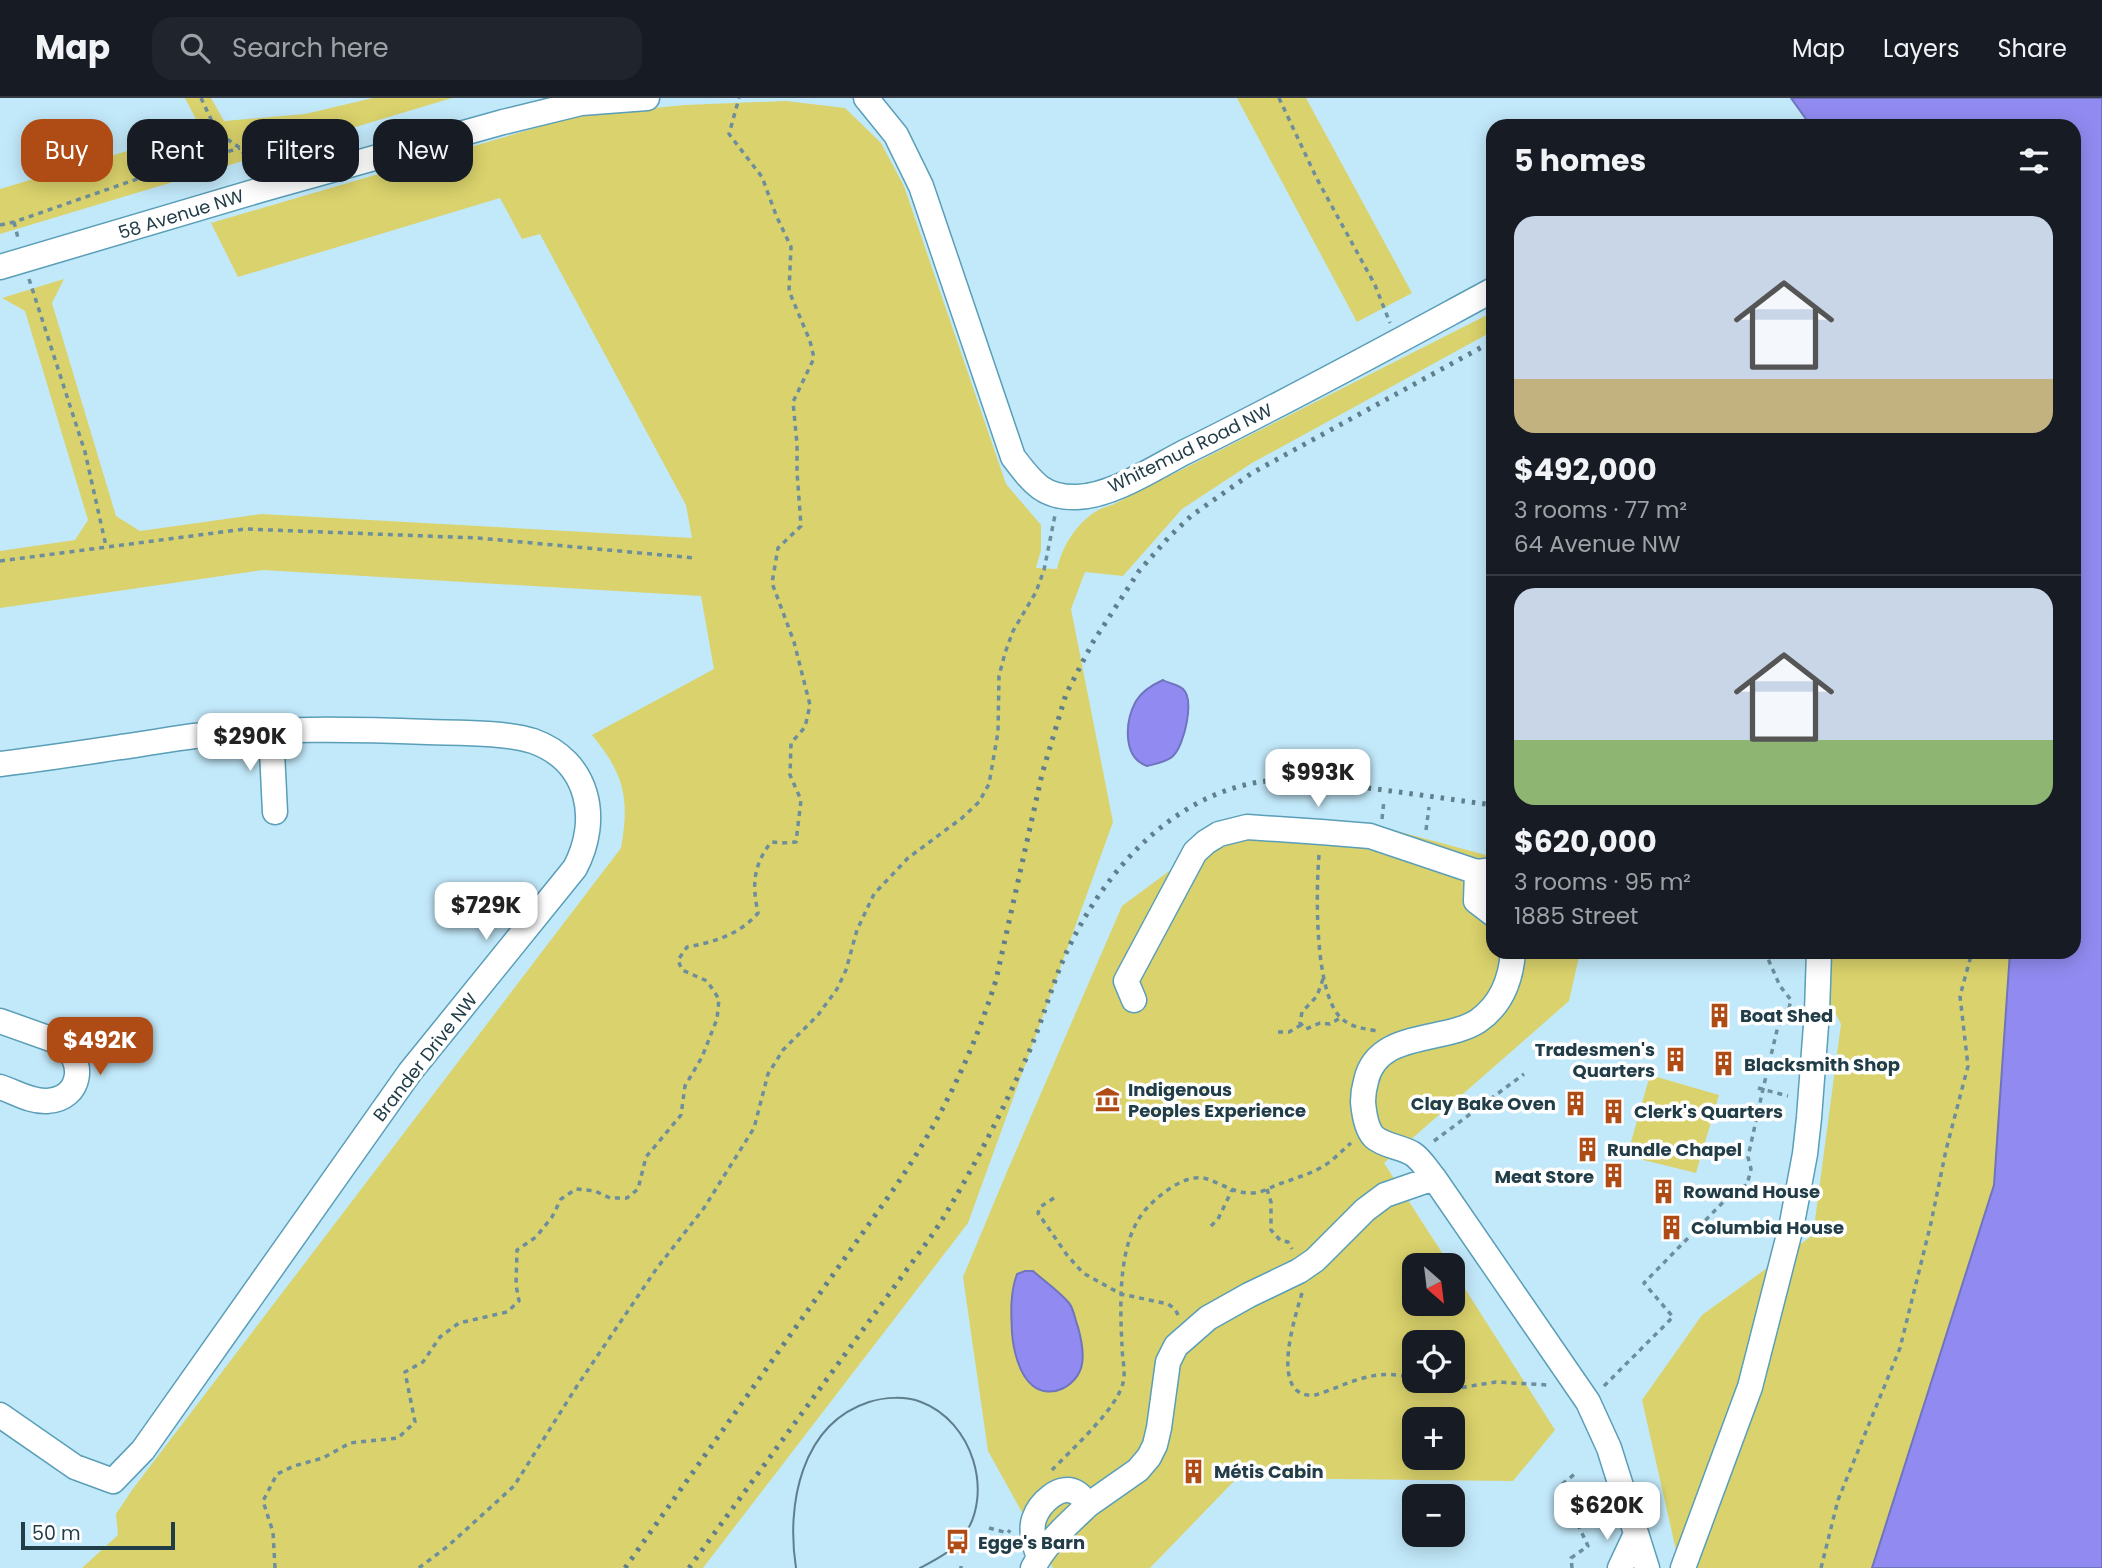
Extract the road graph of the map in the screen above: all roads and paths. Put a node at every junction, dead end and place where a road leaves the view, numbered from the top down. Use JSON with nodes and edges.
{"nodes":[{"id":1,"x":201,"y":98,"type":"edge"},
{"id":2,"x":647,"y":98,"type":"edge"},
{"id":3,"x":739,"y":98,"type":"edge"},
{"id":4,"x":866,"y":98,"type":"edge"},
{"id":5,"x":1279,"y":98,"type":"edge"},
{"id":6,"x":240,"y":148,"type":"junction"},
{"id":7,"x":267,"y":188,"type":"junction"},
{"id":8,"x":14,"y":222,"type":"junction"},
{"id":9,"x":0,"y":225,"type":"edge"},
{"id":10,"x":12,"y":263,"type":"edge"},
{"id":11,"x":1486,"y":294,"type":"edge"},
{"id":12,"x":1397,"y":341,"type":"junction"},
{"id":13,"x":1057,"y":496,"type":"junction"},
{"id":14,"x":106,"y":546,"type":"junction"},
{"id":15,"x":695,"y":558,"type":"dead end"},
{"id":16,"x":0,"y":561,"type":"edge"},
{"id":17,"x":271,"y":732,"type":"junction"},
{"id":18,"x":0,"y":765,"type":"edge"},
{"id":19,"x":1384,"y":800,"type":"dead end"},
{"id":20,"x":1429,"y":807,"type":"dead end"},
{"id":21,"x":275,"y":812,"type":"dead end"},
{"id":22,"x":1382,"y":819,"type":"dead end"},
{"id":23,"x":1427,"y":825,"type":"dead end"},
{"id":24,"x":1321,"y":832,"type":"junction"},
{"id":25,"x":1485,"y":871,"type":"edge"},
{"id":26,"x":1486,"y":909,"type":"edge"},
{"id":27,"x":1513,"y":959,"type":"edge"},
{"id":28,"x":1768,"y":959,"type":"edge"},
{"id":29,"x":1819,"y":959,"type":"edge"},
{"id":30,"x":1970,"y":959,"type":"edge"},
{"id":31,"x":1324,"y":977,"type":"junction"},
{"id":32,"x":1134,"y":1000,"type":"dead end"},
{"id":33,"x":1341,"y":1017,"type":"junction"},
{"id":34,"x":0,"y":1021,"type":"edge"},
{"id":35,"x":1301,"y":1025,"type":"junction"},
{"id":36,"x":1278,"y":1031,"type":"dead end"},
{"id":37,"x":1393,"y":1047,"type":"junction"},
{"id":38,"x":1524,"y":1074,"type":"dead end"},
{"id":39,"x":0,"y":1087,"type":"edge"},
{"id":40,"x":1760,"y":1089,"type":"junction"},
{"id":41,"x":1810,"y":1102,"type":"junction"},
{"id":42,"x":1368,"y":1128,"type":"junction"},
{"id":43,"x":1415,"y":1155,"type":"junction"},
{"id":44,"x":1434,"y":1178,"type":"junction"},
{"id":45,"x":1267,"y":1189,"type":"junction"},
{"id":46,"x":1232,"y":1190,"type":"junction"},
{"id":47,"x":1054,"y":1198,"type":"dead end"},
{"id":48,"x":1211,"y":1226,"type":"dead end"},
{"id":49,"x":1299,"y":1271,"type":"junction"},
{"id":50,"x":1121,"y":1294,"type":"junction"},
{"id":51,"x":1176,"y":1346,"type":"junction"},
{"id":52,"x":1402,"y":1376,"type":"edge"},
{"id":53,"x":1465,"y":1387,"type":"edge"},
{"id":54,"x":1583,"y":1394,"type":"junction"},
{"id":55,"x":0,"y":1415,"type":"edge"},
{"id":56,"x":1577,"y":1472,"type":"dead end"},
{"id":57,"x":1045,"y":1478,"type":"dead end"},
{"id":58,"x":1016,"y":1522,"type":"dead end"},
{"id":59,"x":989,"y":1528,"type":"dead end"},
{"id":60,"x":1636,"y":1536,"type":"junction"},
{"id":61,"x":1036,"y":1563,"type":"edge"},
{"id":62,"x":275,"y":1568,"type":"edge"},
{"id":63,"x":419,"y":1568,"type":"edge"},
{"id":64,"x":1572,"y":1568,"type":"edge"},
{"id":65,"x":1620,"y":1568,"type":"edge"},
{"id":66,"x":1647,"y":1568,"type":"edge"},
{"id":67,"x":1683,"y":1568,"type":"edge"},
{"id":68,"x":1821,"y":1568,"type":"edge"}],
"edges":[{"from":1,"to":6,"type":"path"},
{"from":2,"to":7,"type":"street","name":"58 Avenue NW"},
{"from":3,"to":62,"type":"path"},
{"from":4,"to":13,"type":"street"},
{"from":5,"to":12,"type":"path"},
{"from":6,"to":7,"type":"path"},
{"from":6,"to":8,"type":"path"},
{"from":7,"to":10,"type":"street","name":"58 Avenue NW"},
{"from":8,"to":9,"type":"path"},
{"from":8,"to":10,"type":"path"},
{"from":10,"to":14,"type":"path"},
{"from":11,"to":12,"type":"street","name":"Whitemud Road NW"},
{"from":12,"to":13,"type":"street","name":"Whitemud Road NW"},
{"from":13,"to":63,"type":"path"},
{"from":14,"to":15,"type":"path"},
{"from":14,"to":16,"type":"path"},
{"from":17,"to":18,"type":"street","name":"Brander Drive NW"},
{"from":17,"to":21,"type":"street"},
{"from":17,"to":55,"type":"street","name":"Brander Drive NW"},
{"from":19,"to":22,"type":"path"},
{"from":20,"to":23,"type":"path"},
{"from":24,"to":25,"type":"street"},
{"from":24,"to":31,"type":"path"},
{"from":24,"to":32,"type":"street"},
{"from":25,"to":26,"type":"street"},
{"from":27,"to":37,"type":"street"},
{"from":28,"to":40,"type":"path"},
{"from":29,"to":41,"type":"street"},
{"from":30,"to":68,"type":"path"},
{"from":31,"to":33,"type":"path"},
{"from":31,"to":35,"type":"path"},
{"from":33,"to":35,"type":"path"},
{"from":33,"to":37,"type":"path"},
{"from":34,"to":39,"type":"street"},
{"from":35,"to":36,"type":"path"},
{"from":37,"to":42,"type":"street"},
{"from":38,"to":43,"type":"path"},
{"from":40,"to":41,"type":"path"},
{"from":40,"to":54,"type":"path"},
{"from":41,"to":67,"type":"street"},
{"from":42,"to":43,"type":"street"},
{"from":42,"to":45,"type":"path"},
{"from":43,"to":44,"type":"street"},
{"from":44,"to":49,"type":"street"},
{"from":44,"to":54,"type":"street"},
{"from":45,"to":46,"type":"path"},
{"from":45,"to":49,"type":"path"},
{"from":46,"to":48,"type":"path"},
{"from":46,"to":50,"type":"path"},
{"from":47,"to":50,"type":"path"},
{"from":49,"to":51,"type":"street"},
{"from":49,"to":52,"type":"path"},
{"from":50,"to":51,"type":"path"},
{"from":50,"to":57,"type":"path"},
{"from":51,"to":61,"type":"street"},
{"from":53,"to":54,"type":"path"},
{"from":54,"to":60,"type":"street"},
{"from":56,"to":64,"type":"path"},
{"from":58,"to":59,"type":"path"},
{"from":60,"to":65,"type":"street"},
{"from":60,"to":66,"type":"street"}]}
